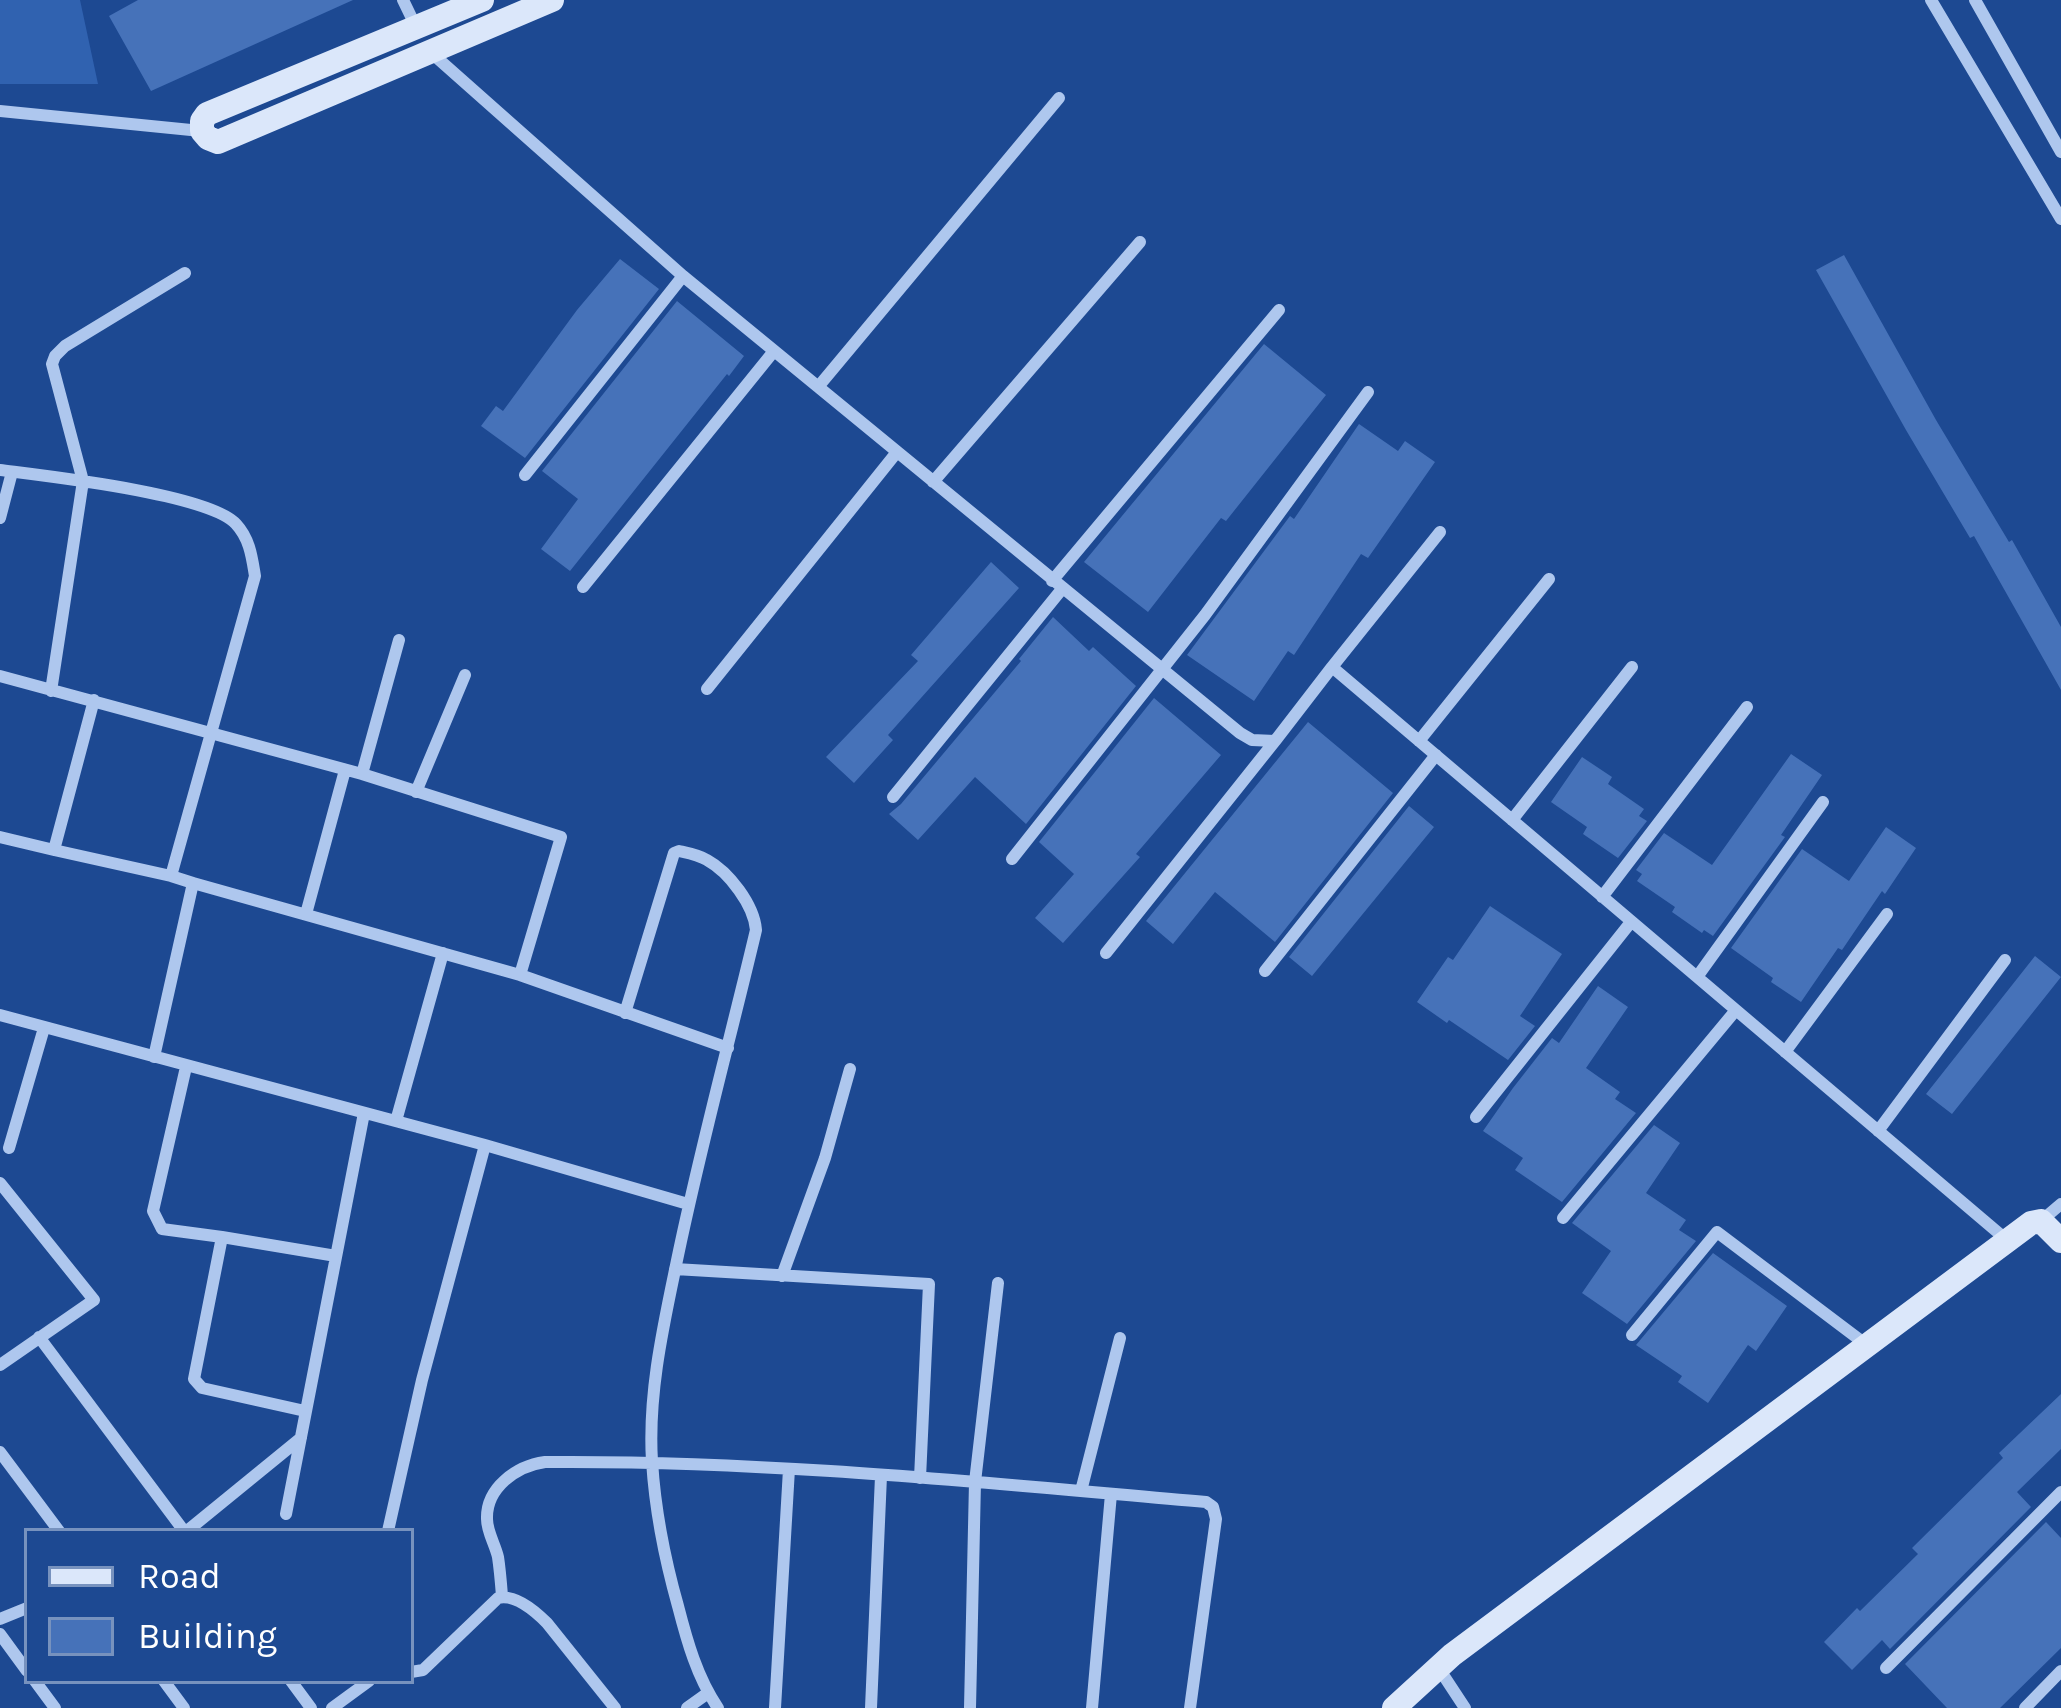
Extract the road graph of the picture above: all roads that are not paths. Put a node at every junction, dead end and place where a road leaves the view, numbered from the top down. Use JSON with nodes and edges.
{"nodes":[{"id":1,"x":403,"y":0,"type":"edge"},
{"id":2,"x":482,"y":0,"type":"edge"},
{"id":3,"x":552,"y":0,"type":"edge"},
{"id":4,"x":1931,"y":0,"type":"edge"},
{"id":5,"x":1975,"y":0,"type":"edge"},
{"id":6,"x":416,"y":28,"type":"junction"},
{"id":7,"x":429,"y":52,"type":"junction"},
{"id":8,"x":1059,"y":98,"type":"dead end"},
{"id":9,"x":0,"y":111,"type":"edge"},
{"id":10,"x":202,"y":131,"type":"junction"},
{"id":11,"x":2061,"y":152,"type":"edge"},
{"id":12,"x":2061,"y":219,"type":"edge"},
{"id":13,"x":1140,"y":242,"type":"dead end"},
{"id":14,"x":185,"y":273,"type":"dead end"},
{"id":15,"x":683,"y":276,"type":"junction"},
{"id":16,"x":1279,"y":310,"type":"dead end"},
{"id":17,"x":774,"y":352,"type":"junction"},
{"id":18,"x":818,"y":387,"type":"junction"},
{"id":19,"x":1368,"y":392,"type":"dead end"},
{"id":20,"x":897,"y":452,"type":"junction"},
{"id":21,"x":6,"y":471,"type":"edge"},
{"id":22,"x":525,"y":475,"type":"dead end"},
{"id":23,"x":83,"y":482,"type":"junction"},
{"id":24,"x":933,"y":482,"type":"junction"},
{"id":25,"x":0,"y":518,"type":"edge"},
{"id":26,"x":1440,"y":532,"type":"dead end"},
{"id":27,"x":1549,"y":579,"type":"dead end"},
{"id":28,"x":1057,"y":585,"type":"junction"},
{"id":29,"x":583,"y":587,"type":"dead end"},
{"id":30,"x":399,"y":640,"type":"dead end"},
{"id":31,"x":1332,"y":667,"type":"junction"},
{"id":32,"x":1632,"y":667,"type":"dead end"},
{"id":33,"x":1161,"y":669,"type":"junction"},
{"id":34,"x":0,"y":676,"type":"edge"},
{"id":35,"x":465,"y":676,"type":"dead end"},
{"id":36,"x":707,"y":688,"type":"dead end"},
{"id":37,"x":52,"y":691,"type":"junction"},
{"id":38,"x":94,"y":700,"type":"junction"},
{"id":39,"x":1747,"y":707,"type":"dead end"},
{"id":40,"x":212,"y":732,"type":"junction"},
{"id":41,"x":1275,"y":741,"type":"junction"},
{"id":42,"x":1419,"y":741,"type":"junction"},
{"id":43,"x":1436,"y":755,"type":"junction"},
{"id":44,"x":345,"y":770,"type":"junction"},
{"id":45,"x":362,"y":774,"type":"junction"},
{"id":46,"x":416,"y":792,"type":"junction"},
{"id":47,"x":893,"y":797,"type":"dead end"},
{"id":48,"x":1823,"y":802,"type":"dead end"},
{"id":49,"x":1512,"y":820,"type":"junction"},
{"id":50,"x":0,"y":837,"type":"edge"},
{"id":51,"x":54,"y":850,"type":"junction"},
{"id":52,"x":1012,"y":859,"type":"dead end"},
{"id":53,"x":171,"y":876,"type":"junction"},
{"id":54,"x":194,"y":883,"type":"junction"},
{"id":55,"x":1602,"y":897,"type":"junction"},
{"id":56,"x":306,"y":914,"type":"junction"},
{"id":57,"x":1887,"y":914,"type":"dead end"},
{"id":58,"x":1631,"y":922,"type":"junction"},
{"id":59,"x":443,"y":953,"type":"junction"},
{"id":60,"x":1106,"y":953,"type":"dead end"},
{"id":61,"x":2006,"y":960,"type":"dead end"},
{"id":62,"x":1265,"y":971,"type":"dead end"},
{"id":63,"x":520,"y":975,"type":"junction"},
{"id":64,"x":1697,"y":976,"type":"junction"},
{"id":65,"x":1736,"y":1010,"type":"junction"},
{"id":66,"x":625,"y":1013,"type":"junction"},
{"id":67,"x":0,"y":1016,"type":"edge"},
{"id":68,"x":44,"y":1028,"type":"junction"},
{"id":69,"x":728,"y":1048,"type":"junction"},
{"id":70,"x":1785,"y":1052,"type":"junction"},
{"id":71,"x":154,"y":1057,"type":"junction"},
{"id":72,"x":186,"y":1067,"type":"junction"},
{"id":73,"x":850,"y":1069,"type":"dead end"},
{"id":74,"x":364,"y":1113,"type":"junction"},
{"id":75,"x":1477,"y":1118,"type":"dead end"},
{"id":76,"x":396,"y":1121,"type":"junction"},
{"id":77,"x":1878,"y":1131,"type":"junction"},
{"id":78,"x":485,"y":1145,"type":"junction"},
{"id":79,"x":9,"y":1148,"type":"dead end"},
{"id":80,"x":0,"y":1184,"type":"edge"},
{"id":81,"x":688,"y":1204,"type":"junction"},
{"id":82,"x":2061,"y":1204,"type":"edge"},
{"id":83,"x":1563,"y":1218,"type":"dead end"},
{"id":84,"x":2042,"y":1221,"type":"junction"},
{"id":85,"x":222,"y":1237,"type":"junction"},
{"id":86,"x":2061,"y":1241,"type":"edge"},
{"id":87,"x":2008,"y":1242,"type":"junction"},
{"id":88,"x":336,"y":1256,"type":"junction"},
{"id":89,"x":675,"y":1269,"type":"junction"},
{"id":90,"x":782,"y":1276,"type":"junction"},
{"id":91,"x":998,"y":1283,"type":"dead end"},
{"id":92,"x":1632,"y":1335,"type":"dead end"},
{"id":93,"x":39,"y":1337,"type":"junction"},
{"id":94,"x":1120,"y":1339,"type":"dead end"},
{"id":95,"x":1868,"y":1346,"type":"junction"},
{"id":96,"x":0,"y":1365,"type":"edge"},
{"id":97,"x":305,"y":1411,"type":"junction"},
{"id":98,"x":301,"y":1438,"type":"junction"},
{"id":99,"x":0,"y":1452,"type":"edge"},
{"id":100,"x":652,"y":1461,"type":"junction"},
{"id":101,"x":789,"y":1469,"type":"junction"},
{"id":102,"x":881,"y":1476,"type":"junction"},
{"id":103,"x":920,"y":1478,"type":"junction"},
{"id":104,"x":975,"y":1482,"type":"junction"},
{"id":105,"x":1081,"y":1491,"type":"junction"},
{"id":106,"x":2061,"y":1492,"type":"edge"},
{"id":107,"x":1111,"y":1494,"type":"junction"},
{"id":108,"x":286,"y":1514,"type":"dead end"},
{"id":109,"x":57,"y":1528,"type":"edge"},
{"id":110,"x":183,"y":1528,"type":"edge"},
{"id":111,"x":189,"y":1528,"type":"edge"},
{"id":112,"x":389,"y":1528,"type":"edge"},
{"id":113,"x":502,"y":1596,"type":"junction"},
{"id":114,"x":0,"y":1634,"type":"edge"},
{"id":115,"x":1454,"y":1654,"type":"junction"},
{"id":116,"x":24,"y":1667,"type":"edge"},
{"id":117,"x":1886,"y":1668,"type":"dead end"},
{"id":118,"x":2061,"y":1671,"type":"edge"},
{"id":119,"x":414,"y":1672,"type":"edge"},
{"id":120,"x":365,"y":1684,"type":"edge"},
{"id":121,"x":708,"y":1693,"type":"junction"},
{"id":122,"x":332,"y":1708,"type":"edge"},
{"id":123,"x":615,"y":1708,"type":"edge"},
{"id":124,"x":687,"y":1708,"type":"edge"},
{"id":125,"x":718,"y":1708,"type":"edge"},
{"id":126,"x":775,"y":1708,"type":"edge"},
{"id":127,"x":871,"y":1708,"type":"edge"},
{"id":128,"x":970,"y":1708,"type":"edge"},
{"id":129,"x":1092,"y":1708,"type":"edge"},
{"id":130,"x":1190,"y":1708,"type":"edge"},
{"id":131,"x":1394,"y":1708,"type":"edge"},
{"id":132,"x":1465,"y":1708,"type":"edge"},
{"id":133,"x":2024,"y":1708,"type":"edge"}],
"edges":[{"from":1,"to":6,"type":"street"},
{"from":2,"to":6,"type":"street"},
{"from":3,"to":7,"type":"street"},
{"from":4,"to":12,"type":"street"},
{"from":5,"to":11,"type":"street"},
{"from":6,"to":7,"type":"street"},
{"from":6,"to":10,"type":"street"},
{"from":7,"to":10,"type":"street"},
{"from":7,"to":15,"type":"street"},
{"from":8,"to":18,"type":"street"},
{"from":9,"to":10,"type":"street"},
{"from":13,"to":24,"type":"street"},
{"from":14,"to":23,"type":"street"},
{"from":15,"to":17,"type":"street"},
{"from":15,"to":22,"type":"street"},
{"from":16,"to":28,"type":"street"},
{"from":17,"to":18,"type":"street"},
{"from":17,"to":29,"type":"street"},
{"from":18,"to":20,"type":"street"},
{"from":19,"to":33,"type":"street"},
{"from":20,"to":24,"type":"street"},
{"from":20,"to":36,"type":"street"},
{"from":21,"to":23,"type":"street"},
{"from":21,"to":25,"type":"street"},
{"from":23,"to":37,"type":"street"},
{"from":23,"to":40,"type":"street"},
{"from":24,"to":28,"type":"street"},
{"from":26,"to":31,"type":"street"},
{"from":27,"to":42,"type":"street"},
{"from":28,"to":33,"type":"street"},
{"from":28,"to":47,"type":"street"},
{"from":30,"to":45,"type":"street"},
{"from":31,"to":41,"type":"street"},
{"from":31,"to":42,"type":"street"},
{"from":32,"to":49,"type":"street"},
{"from":33,"to":41,"type":"street"},
{"from":33,"to":52,"type":"street"},
{"from":34,"to":37,"type":"street"},
{"from":35,"to":46,"type":"street"},
{"from":37,"to":38,"type":"street"},
{"from":38,"to":40,"type":"street"},
{"from":38,"to":51,"type":"street"},
{"from":39,"to":55,"type":"street"},
{"from":40,"to":44,"type":"street"},
{"from":40,"to":53,"type":"street"},
{"from":41,"to":60,"type":"street"},
{"from":42,"to":43,"type":"street"},
{"from":43,"to":49,"type":"street"},
{"from":43,"to":62,"type":"street"},
{"from":44,"to":45,"type":"street"},
{"from":44,"to":56,"type":"street"},
{"from":45,"to":46,"type":"street"},
{"from":46,"to":63,"type":"street"},
{"from":48,"to":64,"type":"street"},
{"from":49,"to":55,"type":"street"},
{"from":50,"to":51,"type":"street"},
{"from":51,"to":53,"type":"street"},
{"from":53,"to":54,"type":"street"},
{"from":54,"to":56,"type":"street"},
{"from":54,"to":71,"type":"street"},
{"from":55,"to":58,"type":"street"},
{"from":56,"to":59,"type":"street"},
{"from":57,"to":70,"type":"street"},
{"from":58,"to":64,"type":"street"},
{"from":58,"to":75,"type":"street"},
{"from":59,"to":63,"type":"street"},
{"from":59,"to":76,"type":"street"},
{"from":61,"to":77,"type":"street"},
{"from":63,"to":66,"type":"street"},
{"from":64,"to":65,"type":"street"},
{"from":65,"to":70,"type":"street"},
{"from":65,"to":83,"type":"street"},
{"from":66,"to":69,"type":"street"},
{"from":66,"to":69,"type":"street"},
{"from":67,"to":68,"type":"street"},
{"from":68,"to":71,"type":"street"},
{"from":68,"to":79,"type":"street"},
{"from":69,"to":81,"type":"street"},
{"from":70,"to":77,"type":"street"},
{"from":71,"to":72,"type":"street"},
{"from":72,"to":74,"type":"street"},
{"from":72,"to":85,"type":"street"},
{"from":73,"to":90,"type":"street"},
{"from":74,"to":76,"type":"street"},
{"from":74,"to":88,"type":"street"},
{"from":76,"to":78,"type":"street"},
{"from":77,"to":87,"type":"street"},
{"from":78,"to":81,"type":"street"},
{"from":78,"to":112,"type":"street"},
{"from":80,"to":93,"type":"street"},
{"from":81,"to":89,"type":"street"},
{"from":82,"to":84,"type":"street"},
{"from":84,"to":86,"type":"street"},
{"from":84,"to":87,"type":"street"},
{"from":85,"to":88,"type":"street"},
{"from":85,"to":97,"type":"street"},
{"from":87,"to":95,"type":"street"},
{"from":88,"to":97,"type":"street"},
{"from":89,"to":90,"type":"street"},
{"from":89,"to":100,"type":"street"},
{"from":90,"to":103,"type":"street"},
{"from":91,"to":104,"type":"street"},
{"from":92,"to":95,"type":"street"},
{"from":93,"to":96,"type":"street"},
{"from":93,"to":110,"type":"street"},
{"from":94,"to":105,"type":"street"},
{"from":95,"to":115,"type":"street"},
{"from":97,"to":98,"type":"street"},
{"from":98,"to":108,"type":"street"},
{"from":98,"to":111,"type":"street"},
{"from":99,"to":109,"type":"street"},
{"from":100,"to":101,"type":"street"},
{"from":100,"to":113,"type":"street"},
{"from":100,"to":121,"type":"street"},
{"from":101,"to":102,"type":"street"},
{"from":101,"to":126,"type":"street"},
{"from":102,"to":103,"type":"street"},
{"from":102,"to":127,"type":"street"},
{"from":103,"to":104,"type":"street"},
{"from":104,"to":105,"type":"street"},
{"from":104,"to":128,"type":"street"},
{"from":105,"to":107,"type":"street"},
{"from":106,"to":117,"type":"street"},
{"from":107,"to":129,"type":"street"},
{"from":107,"to":130,"type":"street"},
{"from":113,"to":119,"type":"street"},
{"from":113,"to":123,"type":"street"},
{"from":114,"to":116,"type":"street"},
{"from":115,"to":131,"type":"street"},
{"from":115,"to":132,"type":"street"},
{"from":118,"to":133,"type":"street"},
{"from":120,"to":122,"type":"street"},
{"from":121,"to":124,"type":"street"},
{"from":121,"to":125,"type":"street"}]}
